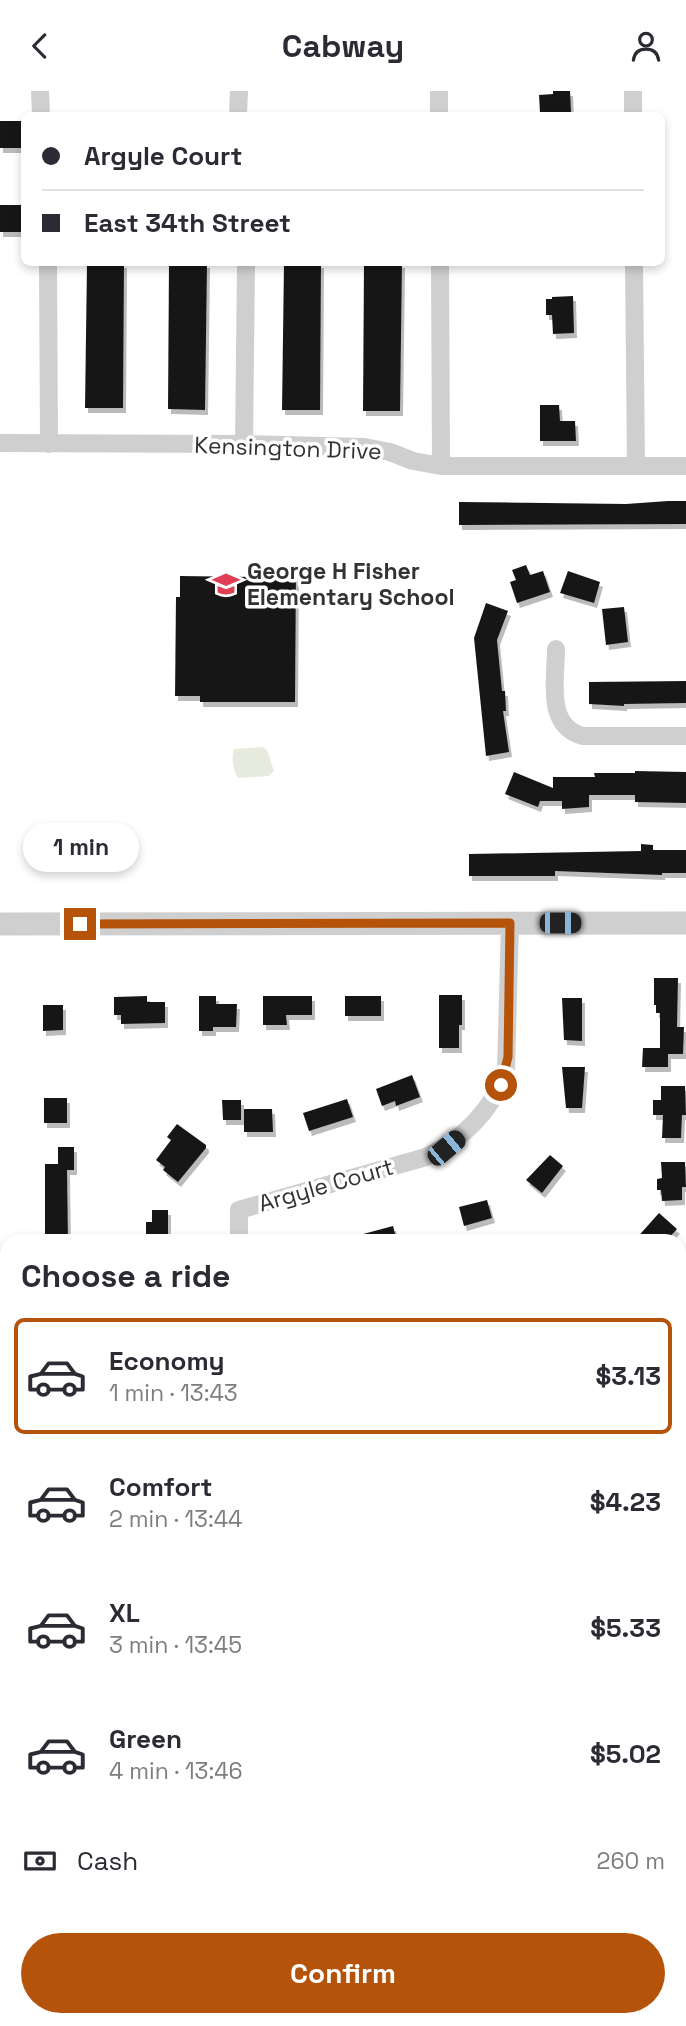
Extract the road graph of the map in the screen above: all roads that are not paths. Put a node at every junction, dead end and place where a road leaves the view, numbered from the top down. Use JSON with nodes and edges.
{"nodes":[{"id":1,"x":40,"y":91,"type":"edge"},
{"id":2,"x":239,"y":91,"type":"edge"},
{"id":3,"x":439,"y":91,"type":"edge"},
{"id":4,"x":633,"y":91,"type":"edge"},
{"id":5,"x":41,"y":112,"type":"edge"},
{"id":6,"x":238,"y":112,"type":"edge"},
{"id":7,"x":439,"y":112,"type":"edge"},
{"id":8,"x":633,"y":112,"type":"edge"},
{"id":9,"x":48,"y":266,"type":"edge"},
{"id":10,"x":246,"y":266,"type":"edge"},
{"id":11,"x":440,"y":266,"type":"edge"},
{"id":12,"x":634,"y":266,"type":"edge"},
{"id":13,"x":0,"y":443,"type":"edge"},
{"id":14,"x":49,"y":444,"type":"junction"},
{"id":15,"x":244,"y":444,"type":"junction"},
{"id":16,"x":441,"y":466,"type":"junction"},
{"id":17,"x":636,"y":466,"type":"junction"},
{"id":18,"x":686,"y":467,"type":"edge"},
{"id":19,"x":556,"y":649,"type":"dead end"},
{"id":20,"x":686,"y":736,"type":"edge"},
{"id":21,"x":510,"y":923,"type":"junction"},
{"id":22,"x":686,"y":923,"type":"edge"},
{"id":23,"x":0,"y":924,"type":"edge"},
{"id":24,"x":239,"y":1234,"type":"edge"}],
"edges":[{"from":1,"to":5,"type":"street"},
{"from":2,"to":6,"type":"street"},
{"from":3,"to":7,"type":"street"},
{"from":4,"to":8,"type":"street"},
{"from":9,"to":14,"type":"street"},
{"from":10,"to":15,"type":"street"},
{"from":11,"to":16,"type":"street"},
{"from":12,"to":17,"type":"street"},
{"from":13,"to":14,"type":"street","name":"Kensington Drive"},
{"from":14,"to":15,"type":"street","name":"Kensington Drive"},
{"from":15,"to":16,"type":"street","name":"Kensington Drive"},
{"from":16,"to":17,"type":"street","name":"Kensington Drive"},
{"from":17,"to":18,"type":"street","name":"Kensington Drive"},
{"from":19,"to":20,"type":"street"},
{"from":21,"to":22,"type":"street"},
{"from":21,"to":23,"type":"street"},
{"from":21,"to":24,"type":"street","name":"Argyle Court"}]}
